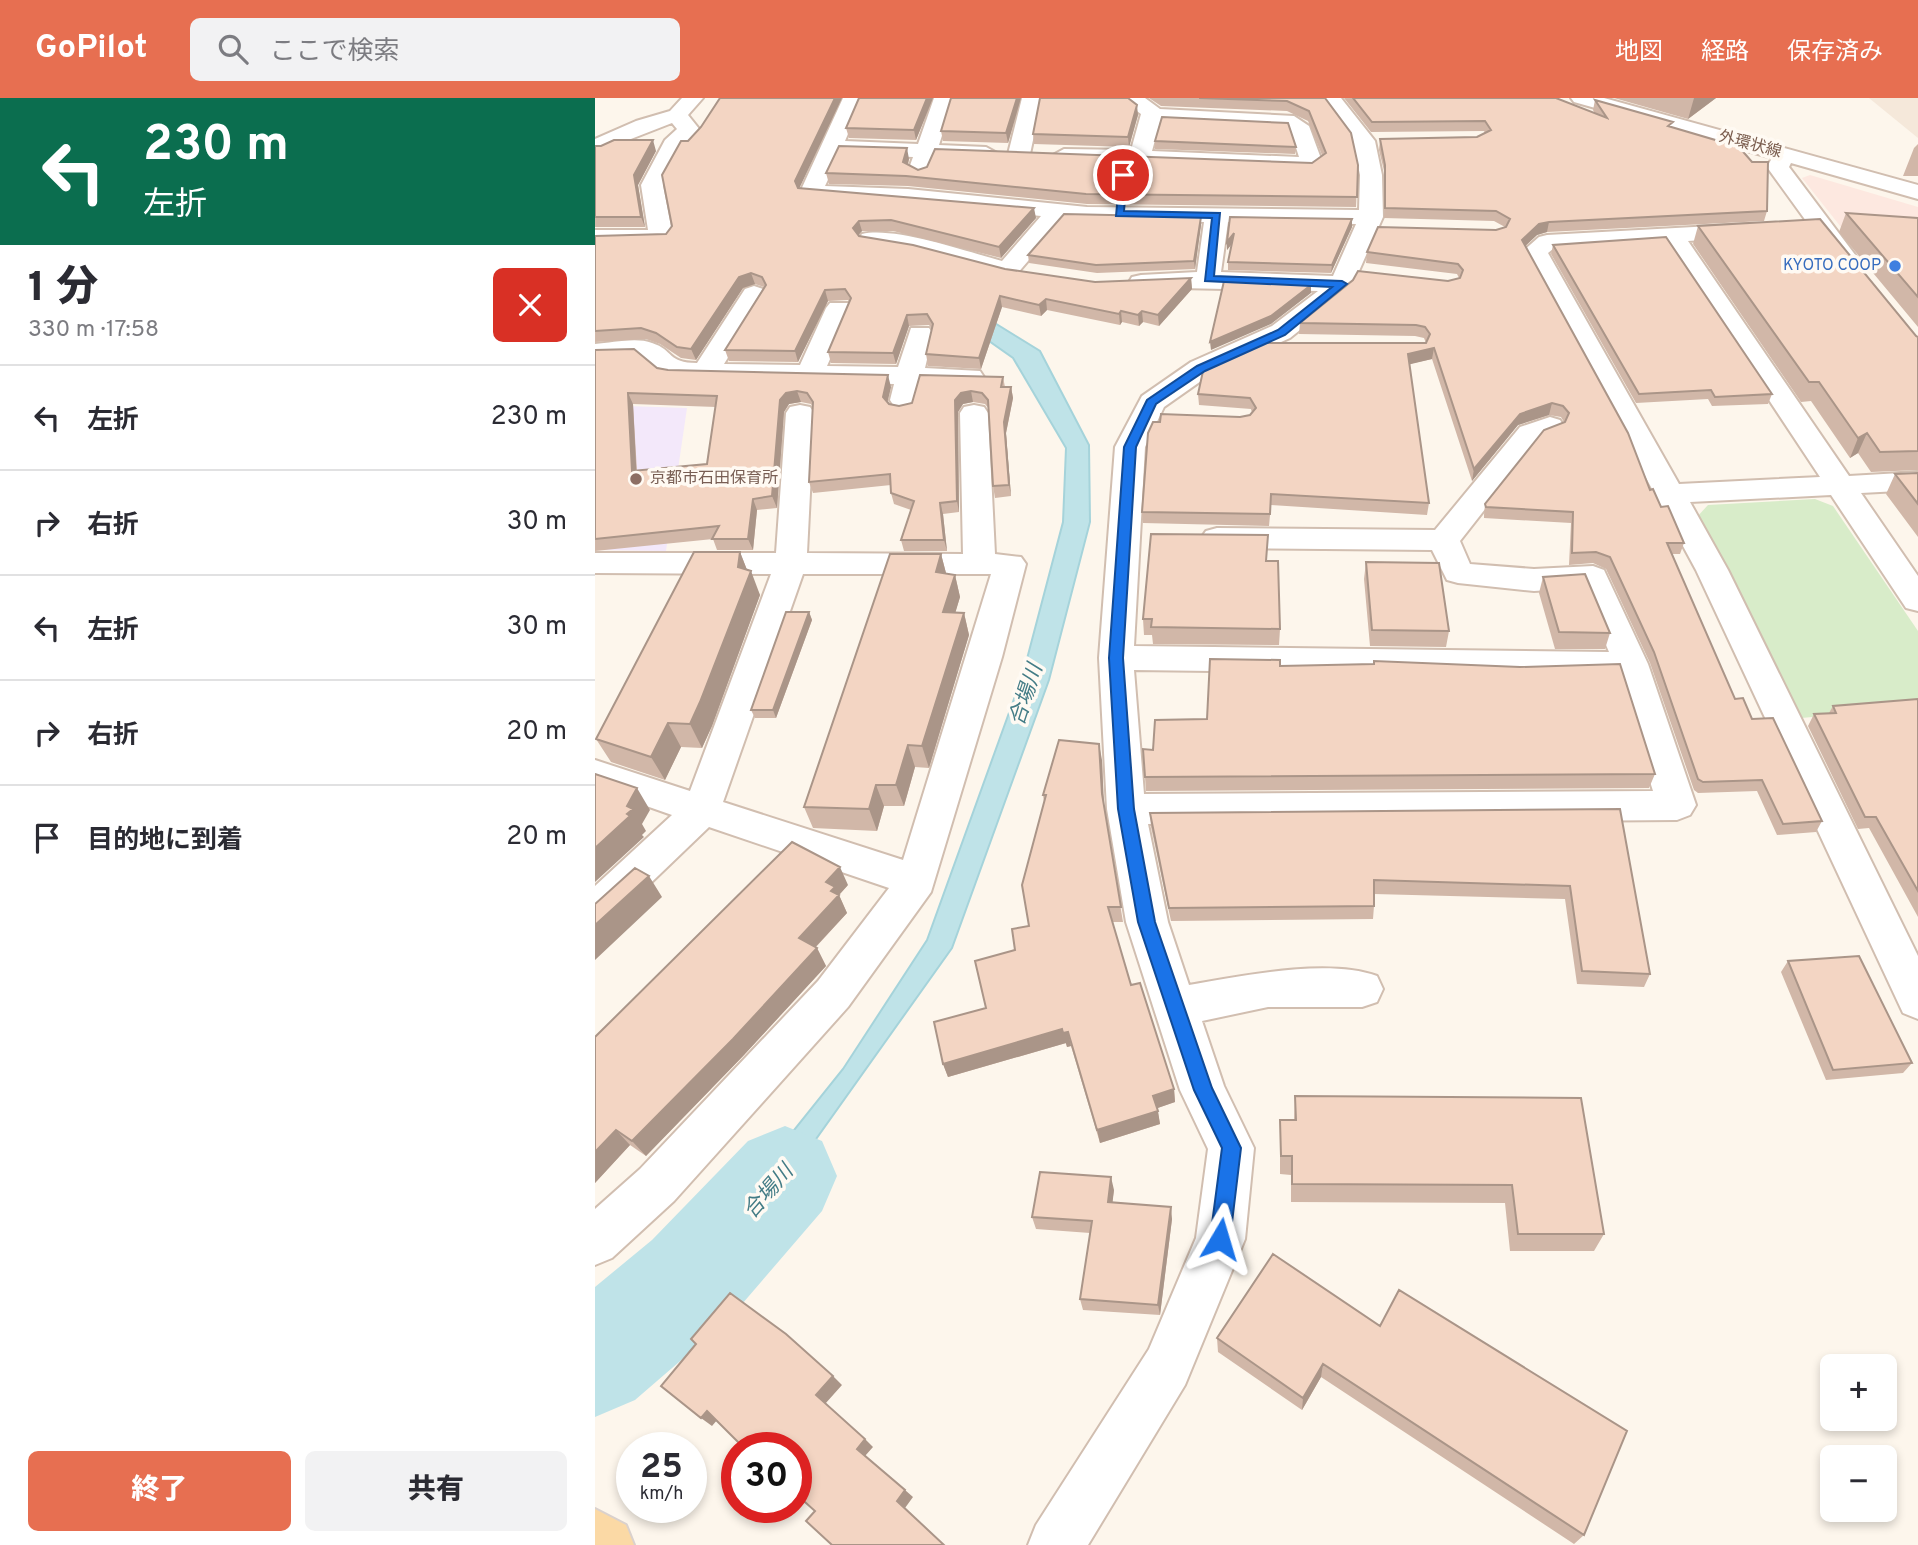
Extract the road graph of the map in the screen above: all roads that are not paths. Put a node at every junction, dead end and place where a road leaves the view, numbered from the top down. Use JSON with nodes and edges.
{"nodes":[{"id":1,"x":693,"y":98,"type":"edge"},
{"id":2,"x":853,"y":98,"type":"edge"},
{"id":3,"x":944,"y":98,"type":"edge"},
{"id":4,"x":1032,"y":98,"type":"edge"},
{"id":5,"x":1133,"y":98,"type":"edge"},
{"id":6,"x":1330,"y":98,"type":"edge"},
{"id":7,"x":1581,"y":98,"type":"edge"},
{"id":8,"x":1288,"y":109,"type":"edge"},
{"id":9,"x":677,"y":115,"type":"junction"},
{"id":10,"x":1151,"y":115,"type":"junction"},
{"id":11,"x":624,"y":135,"type":"junction"},
{"id":12,"x":676,"y":140,"type":"junction"},
{"id":13,"x":1389,"y":140,"type":"edge"},
{"id":14,"x":1364,"y":141,"type":"junction"},
{"id":15,"x":595,"y":147,"type":"edge"},
{"id":16,"x":832,"y":147,"type":"junction"},
{"id":17,"x":928,"y":150,"type":"junction"},
{"id":18,"x":1019,"y":154,"type":"junction"},
{"id":19,"x":1785,"y":154,"type":"junction"},
{"id":20,"x":1132,"y":156,"type":"junction"},
{"id":21,"x":1036,"y":182,"type":"edge"},
{"id":22,"x":1918,"y":192,"type":"edge"},
{"id":23,"x":1121,"y":194,"type":"junction"},
{"id":24,"x":908,"y":195,"type":"junction"},
{"id":25,"x":958,"y":201,"type":"junction"},
{"id":26,"x":1029,"y":209,"type":"junction"},
{"id":27,"x":1057,"y":212,"type":"junction"},
{"id":28,"x":1217,"y":215,"type":"junction"},
{"id":29,"x":1369,"y":222,"type":"junction"},
{"id":30,"x":1821,"y":228,"type":"junction"},
{"id":31,"x":1392,"y":229,"type":"edge"},
{"id":32,"x":932,"y":231,"type":"junction"},
{"id":33,"x":1671,"y":234,"type":"junction"},
{"id":34,"x":595,"y":237,"type":"edge"},
{"id":35,"x":870,"y":239,"type":"edge"},
{"id":36,"x":1007,"y":270,"type":"junction"},
{"id":37,"x":1033,"y":274,"type":"edge"},
{"id":38,"x":1373,"y":274,"type":"edge"},
{"id":39,"x":1345,"y":278,"type":"junction"},
{"id":40,"x":1208,"y":279,"type":"junction"},
{"id":41,"x":1111,"y":283,"type":"edge"},
{"id":42,"x":1865,"y":283,"type":"edge"},
{"id":43,"x":754,"y":294,"type":"dead end"},
{"id":44,"x":839,"y":308,"type":"dead end"},
{"id":45,"x":920,"y":334,"type":"dead end"},
{"id":46,"x":1258,"y":343,"type":"junction"},
{"id":47,"x":1310,"y":344,"type":"edge"},
{"id":48,"x":595,"y":352,"type":"edge"},
{"id":49,"x":705,"y":372,"type":"junction"},
{"id":50,"x":810,"y":374,"type":"junction"},
{"id":51,"x":909,"y":375,"type":"junction"},
{"id":52,"x":970,"y":377,"type":"edge"},
{"id":53,"x":902,"y":407,"type":"edge"},
{"id":54,"x":800,"y":413,"type":"dead end"},
{"id":55,"x":974,"y":413,"type":"dead end"},
{"id":56,"x":1146,"y":414,"type":"junction"},
{"id":57,"x":1186,"y":415,"type":"edge"},
{"id":58,"x":1550,"y":426,"type":"edge"},
{"id":59,"x":1918,"y":481,"type":"edge"},
{"id":60,"x":1840,"y":487,"type":"junction"},
{"id":61,"x":1671,"y":494,"type":"junction"},
{"id":62,"x":1194,"y":537,"type":"edge"},
{"id":63,"x":1444,"y":540,"type":"junction"},
{"id":64,"x":595,"y":563,"type":"edge"},
{"id":65,"x":791,"y":563,"type":"junction"},
{"id":66,"x":979,"y":563,"type":"junction"},
{"id":67,"x":1918,"y":600,"type":"edge"},
{"id":68,"x":1116,"y":658,"type":"junction"},
{"id":69,"x":1631,"y":664,"type":"junction"},
{"id":70,"x":595,"y":774,"type":"edge"},
{"id":71,"x":1126,"y":809,"type":"junction"},
{"id":72,"x":701,"y":811,"type":"junction"},
{"id":73,"x":917,"y":881,"type":"junction"},
{"id":74,"x":595,"y":911,"type":"edge"},
{"id":75,"x":1908,"y":960,"type":"edge"},
{"id":76,"x":1362,"y":989,"type":"dead end"},
{"id":77,"x":1918,"y":1000,"type":"edge"},
{"id":78,"x":1175,"y":1007,"type":"junction"},
{"id":79,"x":595,"y":1241,"type":"edge"},
{"id":80,"x":595,"y":1537,"type":"edge"},
{"id":81,"x":605,"y":1545,"type":"edge"},
{"id":82,"x":1056,"y":1545,"type":"edge"}],
"edges":[{"from":1,"to":9,"type":"street"},
{"from":2,"to":16,"type":"street"},
{"from":3,"to":17,"type":"street"},
{"from":4,"to":18,"type":"street"},
{"from":5,"to":10,"type":"street"},
{"from":6,"to":14,"type":"street"},
{"from":7,"to":19,"type":"street","name":"外環状線"},
{"from":8,"to":10,"type":"street"},
{"from":8,"to":20,"type":"street"},
{"from":9,"to":11,"type":"street"},
{"from":9,"to":12,"type":"street"},
{"from":10,"to":20,"type":"street"},
{"from":11,"to":12,"type":"street"},
{"from":11,"to":15,"type":"street"},
{"from":12,"to":34,"type":"street"},
{"from":13,"to":14,"type":"street"},
{"from":14,"to":29,"type":"street"},
{"from":16,"to":17,"type":"street"},
{"from":16,"to":24,"type":"street"},
{"from":17,"to":18,"type":"street"},
{"from":17,"to":24,"type":"street"},
{"from":18,"to":20,"type":"street"},
{"from":19,"to":22,"type":"street","name":"外環状線"},
{"from":19,"to":30,"type":"street"},
{"from":20,"to":23,"type":"street"},
{"from":21,"to":26,"type":"street"},
{"from":23,"to":27,"type":"street"},
{"from":23,"to":28,"type":"street"},
{"from":24,"to":25,"type":"street"},
{"from":25,"to":26,"type":"street"},
{"from":25,"to":32,"type":"street"},
{"from":26,"to":27,"type":"street"},
{"from":27,"to":36,"type":"street"},
{"from":28,"to":29,"type":"street"},
{"from":28,"to":40,"type":"street"},
{"from":29,"to":31,"type":"street"},
{"from":29,"to":39,"type":"street"},
{"from":30,"to":33,"type":"street"},
{"from":30,"to":42,"type":"street"},
{"from":32,"to":35,"type":"street"},
{"from":32,"to":36,"type":"street"},
{"from":33,"to":60,"type":"street"},
{"from":33,"to":61,"type":"street"},
{"from":36,"to":37,"type":"street"},
{"from":38,"to":39,"type":"street"},
{"from":39,"to":40,"type":"street"},
{"from":39,"to":46,"type":"street"},
{"from":40,"to":41,"type":"street"},
{"from":43,"to":49,"type":"street"},
{"from":44,"to":50,"type":"street"},
{"from":45,"to":51,"type":"street"},
{"from":46,"to":47,"type":"street"},
{"from":46,"to":56,"type":"street"},
{"from":48,"to":49,"type":"street"},
{"from":49,"to":50,"type":"street"},
{"from":50,"to":51,"type":"street"},
{"from":51,"to":52,"type":"street"},
{"from":51,"to":53,"type":"street"},
{"from":54,"to":65,"type":"street"},
{"from":55,"to":66,"type":"street"},
{"from":56,"to":57,"type":"street"},
{"from":56,"to":68,"type":"street"},
{"from":58,"to":63,"type":"street"},
{"from":59,"to":60,"type":"street"},
{"from":60,"to":61,"type":"street"},
{"from":60,"to":67,"type":"street"},
{"from":61,"to":75,"type":"street"},
{"from":62,"to":63,"type":"street"},
{"from":63,"to":69,"type":"street"},
{"from":64,"to":65,"type":"street"},
{"from":65,"to":66,"type":"street"},
{"from":65,"to":72,"type":"street"},
{"from":66,"to":73,"type":"street"},
{"from":68,"to":69,"type":"street"},
{"from":68,"to":71,"type":"street"},
{"from":69,"to":71,"type":"street"},
{"from":70,"to":72,"type":"street"},
{"from":71,"to":78,"type":"street"},
{"from":72,"to":73,"type":"street"},
{"from":72,"to":74,"type":"street"},
{"from":73,"to":79,"type":"street"},
{"from":75,"to":77,"type":"street"},
{"from":76,"to":78,"type":"street"},
{"from":78,"to":82,"type":"street"},
{"from":80,"to":81,"type":"main road"}]}
